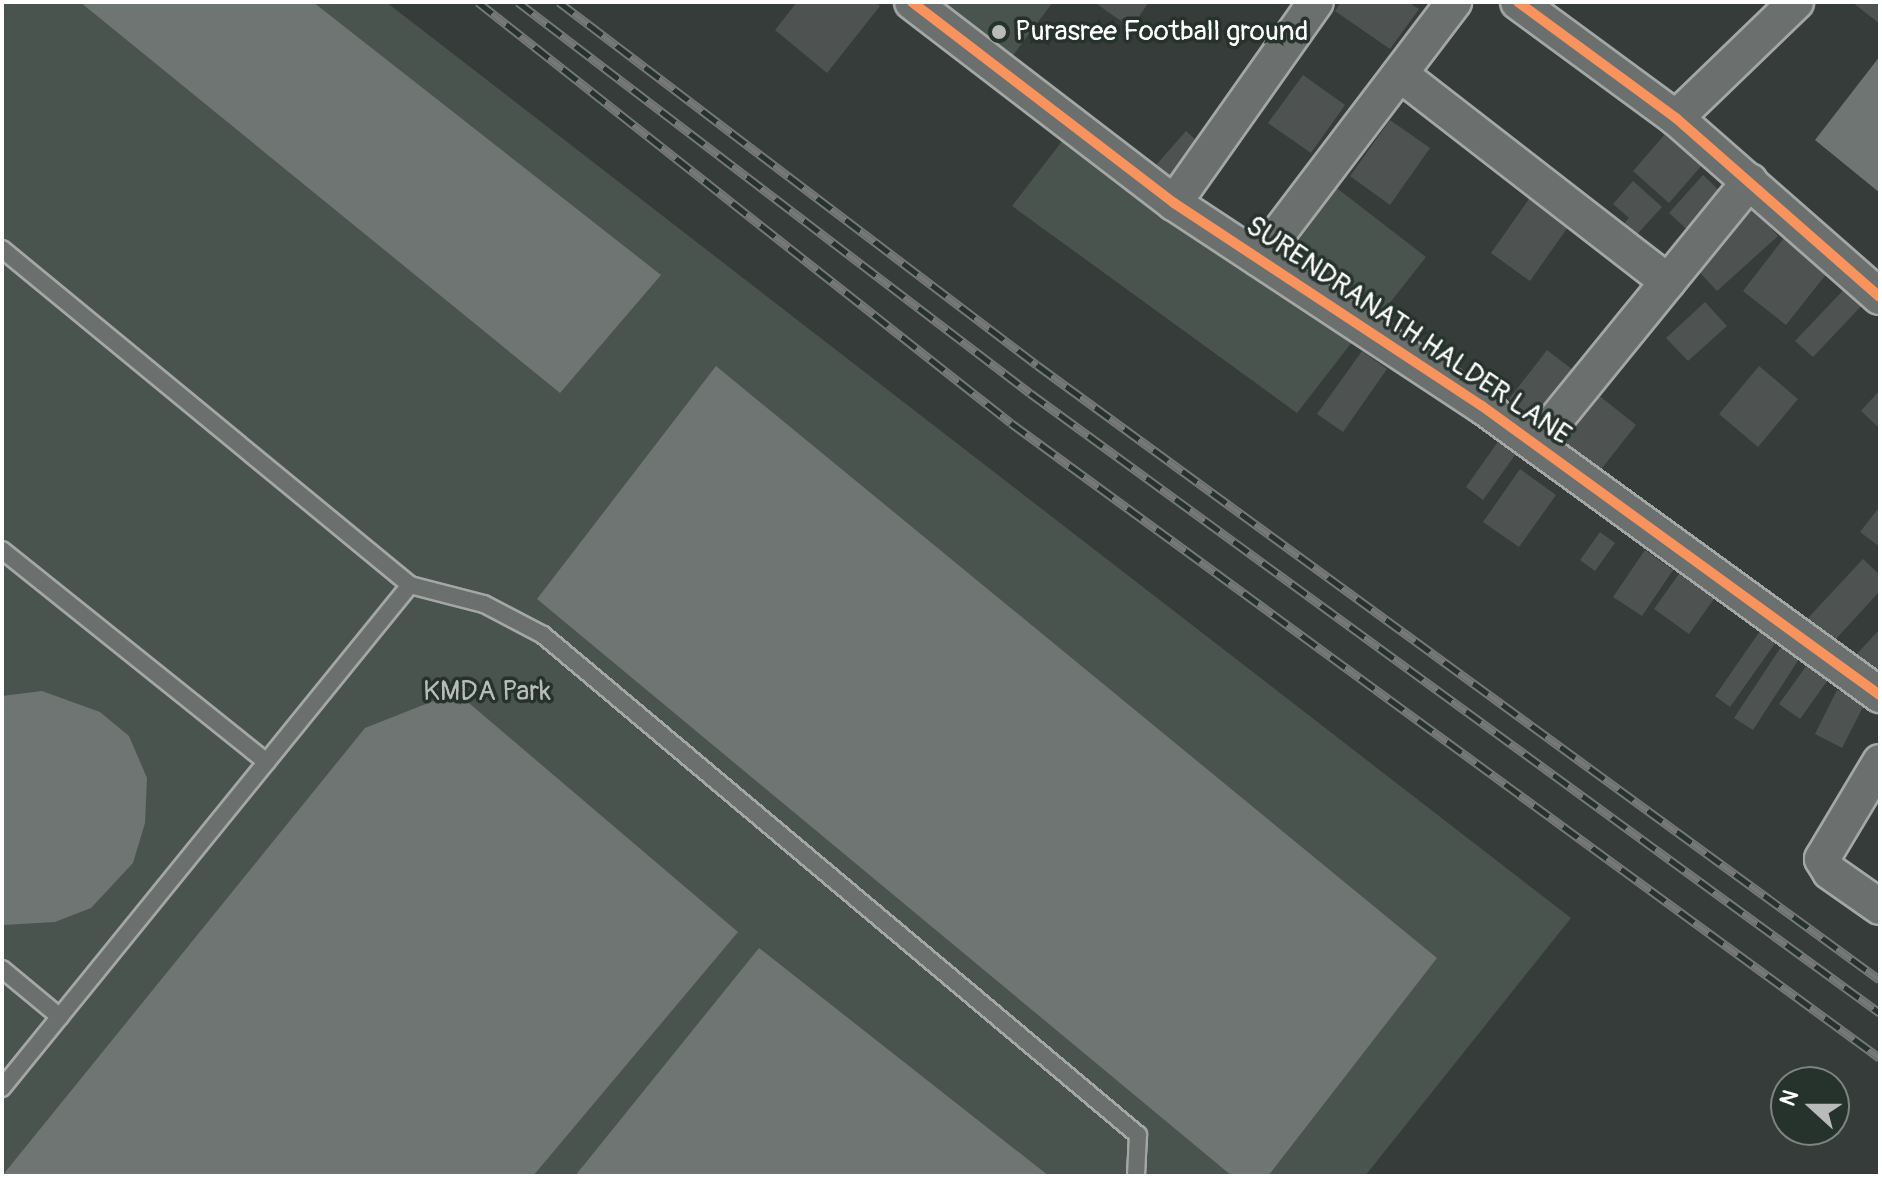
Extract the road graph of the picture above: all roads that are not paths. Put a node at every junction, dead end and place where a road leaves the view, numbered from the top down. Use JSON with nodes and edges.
{"nodes":[{"id":1,"x":912,"y":2,"type":"edge"},
{"id":2,"x":1316,"y":2,"type":"edge"},
{"id":3,"x":1454,"y":2,"type":"edge"},
{"id":4,"x":1518,"y":2,"type":"edge"},
{"id":5,"x":1796,"y":2,"type":"edge"},
{"id":6,"x":1400,"y":74,"type":"junction"},
{"id":7,"x":1676,"y":118,"type":"junction"},
{"id":8,"x":1750,"y":181,"type":"junction"},
{"id":9,"x":1174,"y":203,"type":"junction"},
{"id":10,"x":2,"y":249,"type":"edge"},
{"id":11,"x":1259,"y":259,"type":"junction"},
{"id":12,"x":1668,"y":282,"type":"junction"},
{"id":13,"x":1880,"y":297,"type":"edge"},
{"id":14,"x":1536,"y":444,"type":"junction"},
{"id":15,"x":2,"y":550,"type":"edge"},
{"id":16,"x":410,"y":585,"type":"junction"},
{"id":17,"x":1880,"y":695,"type":"edge"},
{"id":18,"x":267,"y":762,"type":"junction"},
{"id":19,"x":1880,"y":762,"type":"edge"},
{"id":20,"x":1880,"y":907,"type":"edge"},
{"id":21,"x":2,"y":969,"type":"edge"},
{"id":22,"x":60,"y":1017,"type":"junction"},
{"id":23,"x":2,"y":1088,"type":"edge"},
{"id":24,"x":1136,"y":1176,"type":"edge"}],
"edges":[{"from":1,"to":9,"type":"street","name":"SURENDRANATH HALDER LANE"},
{"from":2,"to":9,"type":"street"},
{"from":3,"to":6,"type":"street"},
{"from":4,"to":7,"type":"street"},
{"from":5,"to":7,"type":"street"},
{"from":6,"to":11,"type":"street"},
{"from":6,"to":12,"type":"street"},
{"from":7,"to":8,"type":"street"},
{"from":8,"to":12,"type":"street"},
{"from":8,"to":13,"type":"street"},
{"from":9,"to":11,"type":"street","name":"SURENDRANATH HALDER LANE"},
{"from":10,"to":16,"type":"lane"},
{"from":11,"to":14,"type":"street","name":"SURENDRANATH HALDER LANE"},
{"from":12,"to":14,"type":"street"},
{"from":14,"to":17,"type":"street","name":"SURENDRANATH HALDER LANE"},
{"from":15,"to":18,"type":"lane"},
{"from":16,"to":18,"type":"lane"},
{"from":16,"to":24,"type":"lane"},
{"from":18,"to":22,"type":"lane"},
{"from":19,"to":20,"type":"street"},
{"from":21,"to":22,"type":"lane"},
{"from":22,"to":23,"type":"lane"}]}
